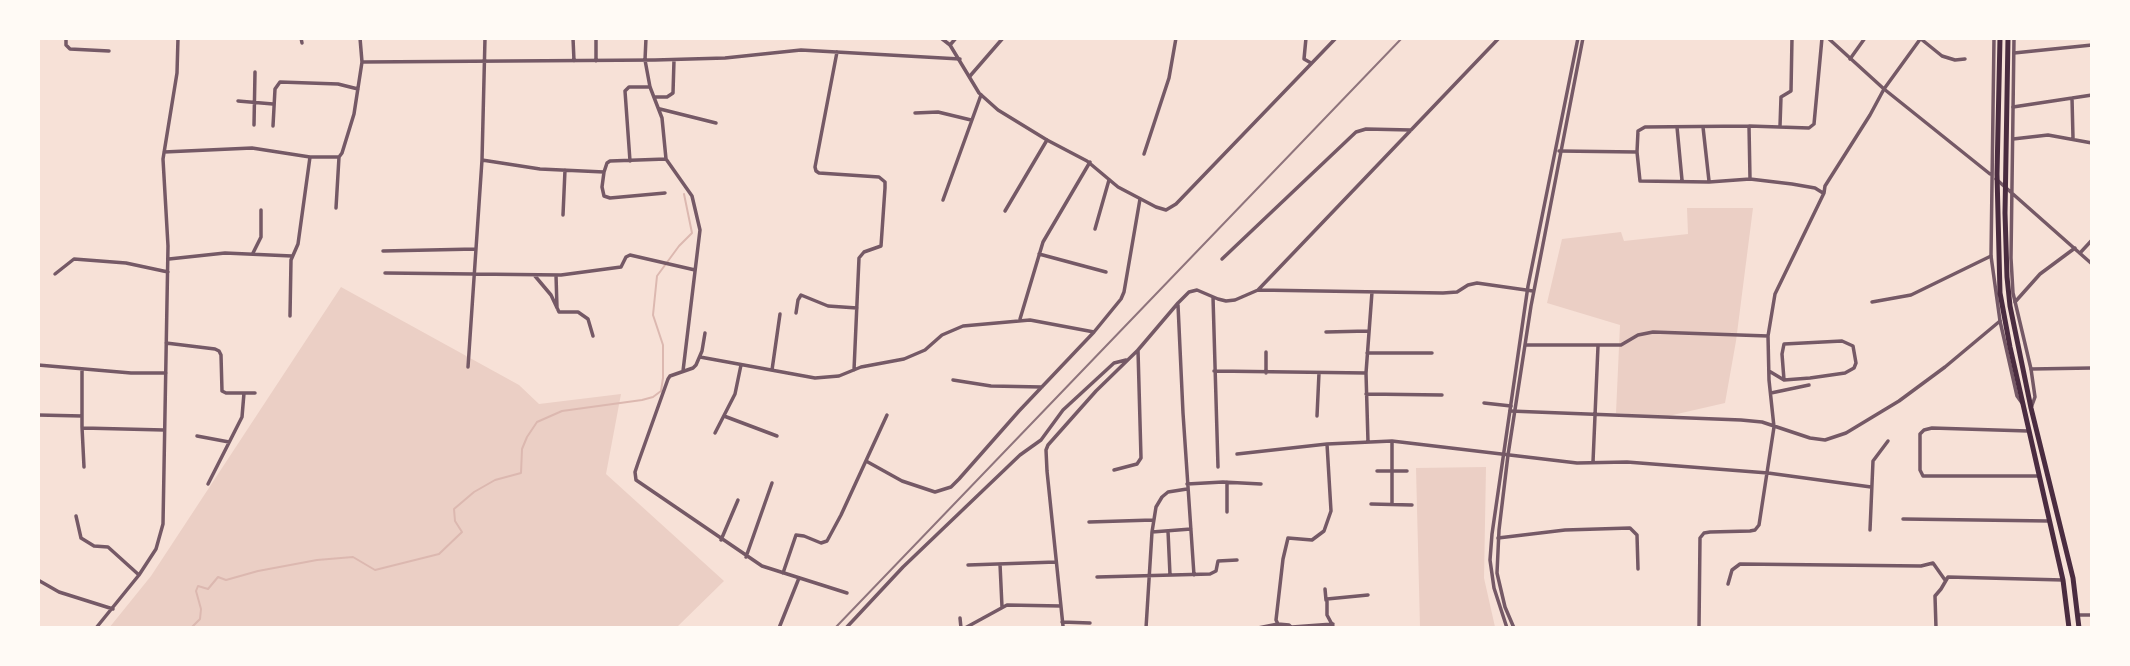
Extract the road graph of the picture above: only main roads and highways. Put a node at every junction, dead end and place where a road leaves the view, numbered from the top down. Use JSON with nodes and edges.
{"nodes":[{"id":1,"x":2000,"y":38,"type":"edge"},
{"id":2,"x":2008,"y":38,"type":"edge"},
{"id":3,"x":2069,"y":628,"type":"edge"},
{"id":4,"x":2079,"y":628,"type":"edge"}],
"edges":[{"from":1,"to":3,"type":"highway"},
{"from":2,"to":4,"type":"highway"}]}
